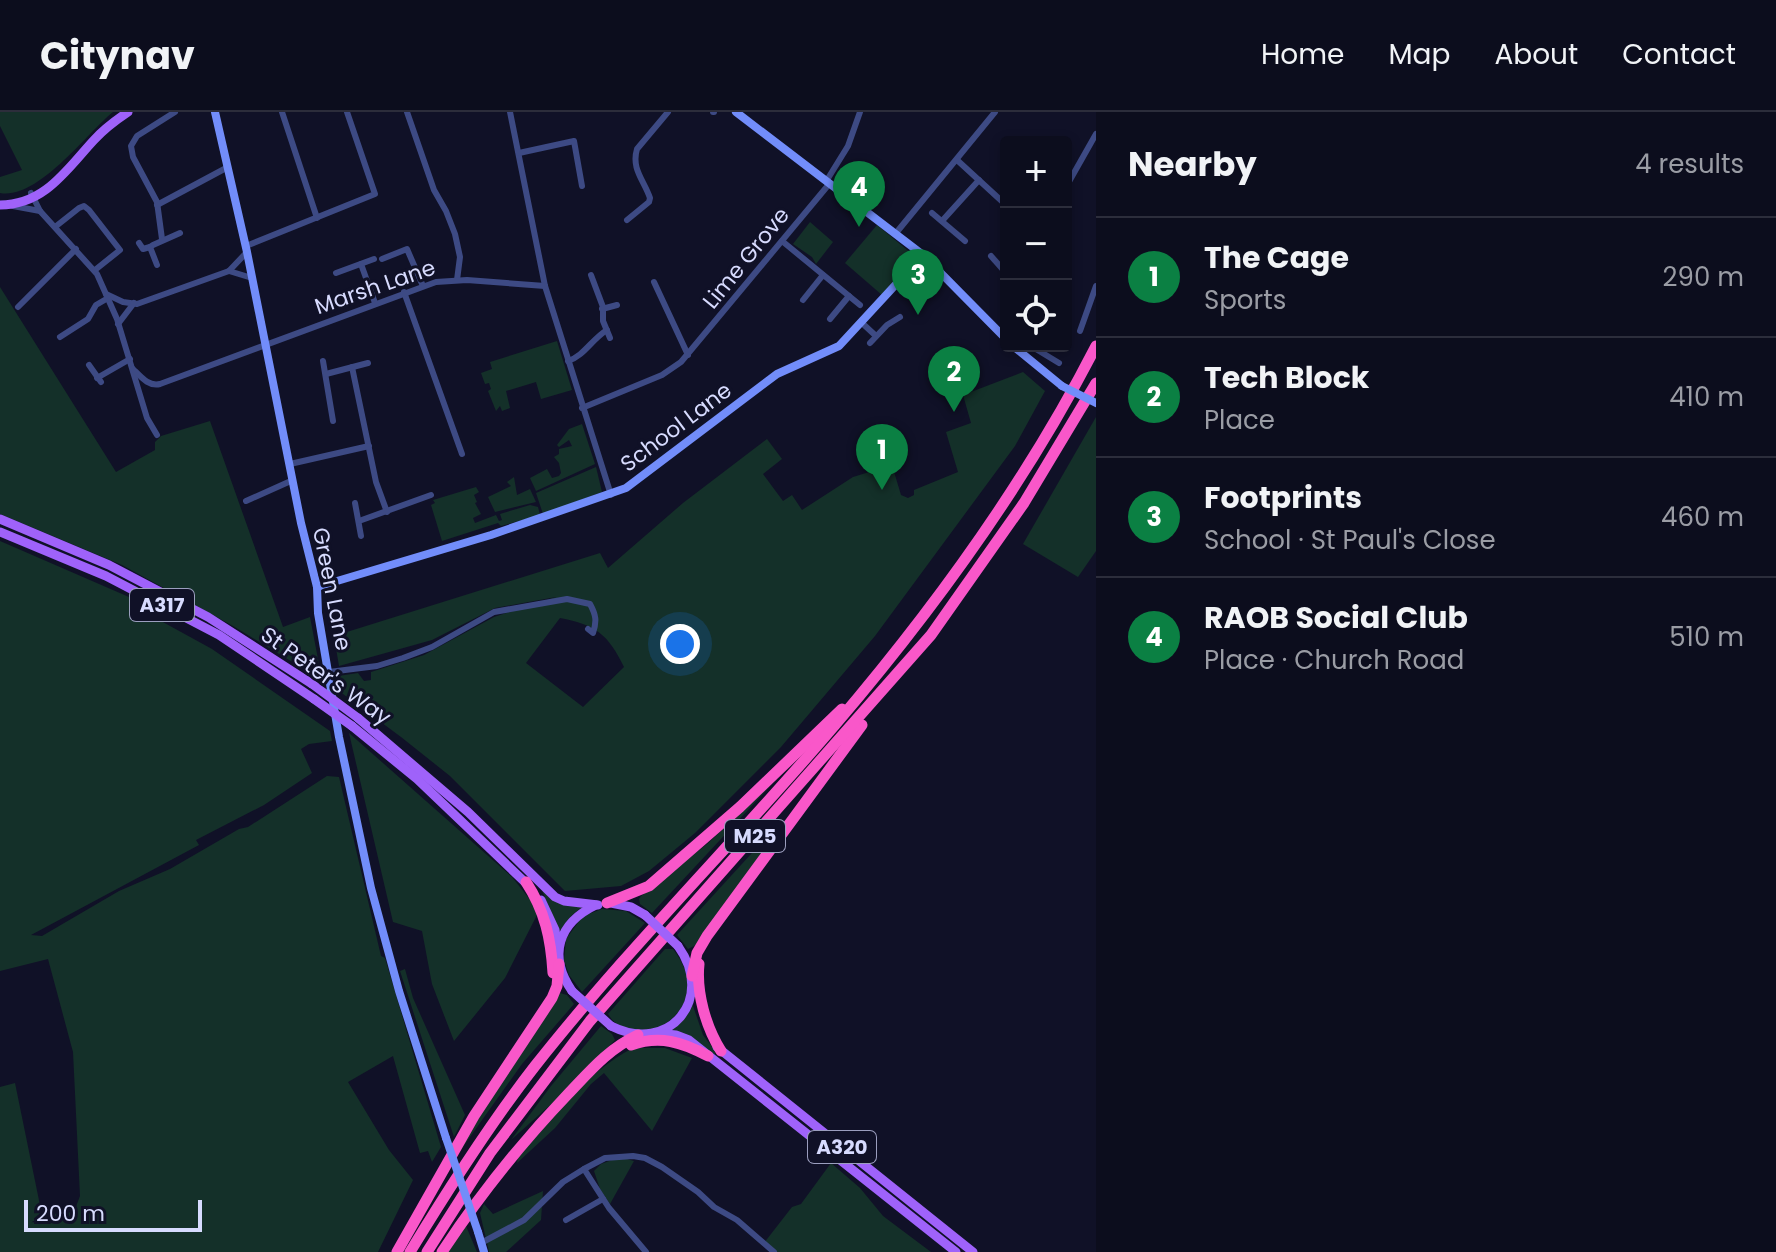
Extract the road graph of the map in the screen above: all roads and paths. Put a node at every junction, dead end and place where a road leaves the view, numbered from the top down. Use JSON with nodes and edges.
{"nodes":[{"id":1,"x":128,"y":112,"type":"edge"},
{"id":2,"x":175,"y":112,"type":"edge"},
{"id":3,"x":215,"y":112,"type":"edge"},
{"id":4,"x":282,"y":112,"type":"edge"},
{"id":5,"x":347,"y":112,"type":"edge"},
{"id":6,"x":407,"y":112,"type":"edge"},
{"id":7,"x":510,"y":112,"type":"edge"},
{"id":8,"x":668,"y":112,"type":"edge"},
{"id":9,"x":736,"y":112,"type":"edge"},
{"id":10,"x":860,"y":112,"type":"edge"},
{"id":11,"x":995,"y":112,"type":"edge"},
{"id":12,"x":1096,"y":134,"type":"edge"},
{"id":13,"x":519,"y":153,"type":"junction"},
{"id":14,"x":957,"y":160,"type":"junction"},
{"id":15,"x":228,"y":167,"type":"junction"},
{"id":16,"x":1072,"y":176,"type":"edge"},
{"id":17,"x":979,"y":180,"type":"junction"},
{"id":18,"x":828,"y":182,"type":"junction"},
{"id":19,"x":582,"y":186,"type":"dead end"},
{"id":20,"x":32,"y":195,"type":"junction"},
{"id":21,"x":1000,"y":199,"type":"edge"},
{"id":22,"x":4,"y":205,"type":"edge"},
{"id":23,"x":157,"y":205,"type":"junction"},
{"id":24,"x":40,"y":211,"type":"junction"},
{"id":25,"x":932,"y":213,"type":"dead end"},
{"id":26,"x":317,"y":218,"type":"junction"},
{"id":27,"x":627,"y":220,"type":"dead end"},
{"id":28,"x":942,"y":221,"type":"junction"},
{"id":29,"x":55,"y":227,"type":"junction"},
{"id":30,"x":180,"y":233,"type":"dead end"},
{"id":31,"x":896,"y":233,"type":"junction"},
{"id":32,"x":162,"y":239,"type":"junction"},
{"id":33,"x":782,"y":241,"type":"junction"},
{"id":34,"x":965,"y":241,"type":"dead end"},
{"id":35,"x":139,"y":243,"type":"dead end"},
{"id":36,"x":150,"y":247,"type":"junction"},
{"id":37,"x":76,"y":249,"type":"junction"},
{"id":38,"x":247,"y":249,"type":"junction"},
{"id":39,"x":923,"y":255,"type":"junction"},
{"id":40,"x":991,"y":256,"type":"dead end"},
{"id":41,"x":361,"y":264,"type":"junction"},
{"id":42,"x":157,"y":265,"type":"dead end"},
{"id":43,"x":1000,"y":266,"type":"edge"},
{"id":44,"x":95,"y":270,"type":"junction"},
{"id":45,"x":229,"y":271,"type":"junction"},
{"id":46,"x":336,"y":273,"type":"dead end"},
{"id":47,"x":591,"y":275,"type":"dead end"},
{"id":48,"x":823,"y":275,"type":"junction"},
{"id":49,"x":252,"y":278,"type":"junction"},
{"id":50,"x":457,"y":280,"type":"junction"},
{"id":51,"x":654,"y":282,"type":"dead end"},
{"id":52,"x":423,"y":286,"type":"junction"},
{"id":53,"x":545,"y":286,"type":"junction"},
{"id":54,"x":1096,"y":286,"type":"edge"},
{"id":55,"x":404,"y":292,"type":"junction"},
{"id":56,"x":107,"y":296,"type":"junction"},
{"id":57,"x":849,"y":296,"type":"junction"},
{"id":58,"x":803,"y":300,"type":"dead end"},
{"id":59,"x":134,"y":303,"type":"junction"},
{"id":60,"x":375,"y":303,"type":"junction"},
{"id":61,"x":617,"y":305,"type":"dead end"},
{"id":62,"x":860,"y":305,"type":"dead end"},
{"id":63,"x":18,"y":307,"type":"dead end"},
{"id":64,"x":602,"y":309,"type":"junction"},
{"id":65,"x":900,"y":317,"type":"dead end"},
{"id":66,"x":830,"y":319,"type":"dead end"},
{"id":67,"x":862,"y":323,"type":"junction"},
{"id":68,"x":118,"y":324,"type":"junction"},
{"id":69,"x":1000,"y":326,"type":"edge"},
{"id":70,"x":607,"y":330,"type":"junction"},
{"id":71,"x":1080,"y":331,"type":"dead end"},
{"id":72,"x":61,"y":333,"type":"dead end"},
{"id":73,"x":876,"y":336,"type":"junction"},
{"id":74,"x":610,"y":338,"type":"dead end"},
{"id":75,"x":870,"y":343,"type":"dead end"},
{"id":76,"x":267,"y":344,"type":"junction"},
{"id":77,"x":1096,"y":346,"type":"edge"},
{"id":78,"x":1020,"y":352,"type":"edge"},
{"id":79,"x":1041,"y":352,"type":"edge"},
{"id":80,"x":688,"y":355,"type":"junction"},
{"id":81,"x":130,"y":359,"type":"junction"},
{"id":82,"x":323,"y":361,"type":"dead end"},
{"id":83,"x":568,"y":361,"type":"junction"},
{"id":84,"x":368,"y":363,"type":"dead end"},
{"id":85,"x":1059,"y":363,"type":"dead end"},
{"id":86,"x":89,"y":365,"type":"dead end"},
{"id":87,"x":352,"y":367,"type":"junction"},
{"id":88,"x":133,"y":369,"type":"junction"},
{"id":89,"x":326,"y":374,"type":"junction"},
{"id":90,"x":1096,"y":383,"type":"edge"},
{"id":91,"x":151,"y":384,"type":"junction"},
{"id":92,"x":139,"y":393,"type":"junction"},
{"id":93,"x":1096,"y":403,"type":"edge"},
{"id":94,"x":582,"y":408,"type":"junction"},
{"id":95,"x":333,"y":421,"type":"dead end"},
{"id":96,"x":157,"y":435,"type":"dead end"},
{"id":97,"x":369,"y":446,"type":"junction"},
{"id":98,"x":462,"y":454,"type":"dead end"},
{"id":99,"x":290,"y":464,"type":"junction"},
{"id":100,"x":293,"y":480,"type":"junction"},
{"id":101,"x":431,"y":495,"type":"dead end"},
{"id":102,"x":611,"y":495,"type":"junction"},
{"id":103,"x":246,"y":501,"type":"dead end"},
{"id":104,"x":355,"y":503,"type":"dead end"},
{"id":105,"x":387,"y":512,"type":"junction"},
{"id":106,"x":0,"y":519,"type":"edge"},
{"id":107,"x":359,"y":521,"type":"junction"},
{"id":108,"x":0,"y":532,"type":"edge"},
{"id":109,"x":361,"y":536,"type":"dead end"},
{"id":110,"x":317,"y":587,"type":"junction"},
{"id":111,"x":588,"y":629,"type":"dead end"},
{"id":112,"x":329,"y":672,"type":"junction"},
{"id":113,"x":859,"y":695,"type":"junction"},
{"id":114,"x":879,"y":697,"type":"junction"},
{"id":115,"x":355,"y":722,"type":"junction"},
{"id":116,"x":526,"y":882,"type":"junction"},
{"id":117,"x":602,"y":904,"type":"junction"},
{"id":118,"x":717,"y":924,"type":"junction"},
{"id":119,"x":558,"y":949,"type":"junction"},
{"id":120,"x":559,"y":964,"type":"junction"},
{"id":121,"x":692,"y":978,"type":"junction"},
{"id":122,"x":541,"y":1012,"type":"junction"},
{"id":123,"x":656,"y":1033,"type":"junction"},
{"id":124,"x":638,"y":1035,"type":"junction"},
{"id":125,"x":721,"y":1051,"type":"junction"},
{"id":126,"x":708,"y":1056,"type":"junction"},
{"id":127,"x":579,"y":1082,"type":"junction"},
{"id":128,"x":584,"y":1169,"type":"junction"},
{"id":129,"x":603,"y":1199,"type":"junction"},
{"id":130,"x":566,"y":1220,"type":"dead end"},
{"id":131,"x":482,"y":1247,"type":"edge"},
{"id":132,"x":397,"y":1252,"type":"edge"},
{"id":133,"x":410,"y":1252,"type":"edge"},
{"id":134,"x":427,"y":1252,"type":"edge"},
{"id":135,"x":442,"y":1252,"type":"edge"},
{"id":136,"x":646,"y":1252,"type":"edge"},
{"id":137,"x":774,"y":1252,"type":"edge"},
{"id":138,"x":956,"y":1252,"type":"edge"},
{"id":139,"x":973,"y":1252,"type":"edge"}],
"edges":[{"from":1,"to":20,"type":"main road"},
{"from":2,"to":23,"type":"street"},
{"from":3,"to":15,"type":"street","name":"Green Lane"},
{"from":4,"to":26,"type":"street"},
{"from":5,"to":26,"type":"street"},
{"from":6,"to":50,"type":"street"},
{"from":7,"to":13,"type":"street"},
{"from":8,"to":27,"type":"street"},
{"from":9,"to":18,"type":"street"},
{"from":10,"to":18,"type":"street","name":"Lime Grove"},
{"from":11,"to":14,"type":"street"},
{"from":12,"to":16,"type":"street"},
{"from":13,"to":19,"type":"street"},
{"from":13,"to":53,"type":"street"},
{"from":14,"to":17,"type":"street"},
{"from":14,"to":31,"type":"street"},
{"from":15,"to":23,"type":"street"},
{"from":15,"to":38,"type":"street","name":"Green Lane"},
{"from":17,"to":21,"type":"street"},
{"from":17,"to":28,"type":"street"},
{"from":18,"to":31,"type":"street"},
{"from":18,"to":33,"type":"street","name":"Lime Grove"},
{"from":20,"to":22,"type":"main road"},
{"from":20,"to":24,"type":"street"},
{"from":22,"to":24,"type":"street"},
{"from":23,"to":32,"type":"street"},
{"from":24,"to":29,"type":"street"},
{"from":25,"to":28,"type":"street"},
{"from":26,"to":38,"type":"street"},
{"from":28,"to":34,"type":"street"},
{"from":29,"to":37,"type":"street"},
{"from":29,"to":44,"type":"street"},
{"from":30,"to":32,"type":"street"},
{"from":31,"to":39,"type":"street"},
{"from":32,"to":36,"type":"street"},
{"from":33,"to":48,"type":"street"},
{"from":33,"to":80,"type":"street","name":"Lime Grove"},
{"from":35,"to":36,"type":"street"},
{"from":36,"to":42,"type":"street"},
{"from":37,"to":44,"type":"street"},
{"from":37,"to":63,"type":"street"},
{"from":38,"to":45,"type":"street"},
{"from":38,"to":49,"type":"street","name":"Green Lane"},
{"from":39,"to":67,"type":"street","name":"School Lane"},
{"from":39,"to":69,"type":"street"},
{"from":40,"to":43,"type":"street"},
{"from":41,"to":46,"type":"street"},
{"from":41,"to":52,"type":"street"},
{"from":41,"to":60,"type":"street"},
{"from":44,"to":56,"type":"street"},
{"from":45,"to":49,"type":"street"},
{"from":45,"to":59,"type":"street"},
{"from":47,"to":64,"type":"street"},
{"from":48,"to":57,"type":"street"},
{"from":48,"to":58,"type":"street"},
{"from":49,"to":76,"type":"street","name":"Green Lane"},
{"from":50,"to":52,"type":"street","name":"Marsh Lane"},
{"from":50,"to":53,"type":"street","name":"Marsh Lane"},
{"from":51,"to":80,"type":"street"},
{"from":52,"to":55,"type":"street","name":"Marsh Lane"},
{"from":53,"to":83,"type":"street"},
{"from":54,"to":71,"type":"street"},
{"from":55,"to":60,"type":"street","name":"Marsh Lane"},
{"from":55,"to":98,"type":"street"},
{"from":56,"to":59,"type":"street"},
{"from":56,"to":68,"type":"street"},
{"from":56,"to":72,"type":"street"},
{"from":57,"to":62,"type":"street"},
{"from":57,"to":66,"type":"street"},
{"from":59,"to":68,"type":"street"},
{"from":60,"to":76,"type":"street","name":"Marsh Lane"},
{"from":61,"to":64,"type":"street"},
{"from":64,"to":70,"type":"street"},
{"from":65,"to":73,"type":"street"},
{"from":67,"to":73,"type":"street"},
{"from":67,"to":102,"type":"street","name":"School Lane"},
{"from":68,"to":81,"type":"street"},
{"from":70,"to":74,"type":"street"},
{"from":70,"to":83,"type":"street"},
{"from":73,"to":75,"type":"street"},
{"from":76,"to":91,"type":"street","name":"Marsh Lane"},
{"from":76,"to":99,"type":"street","name":"Green Lane"},
{"from":77,"to":113,"type":"highway","number":"M25"},
{"from":78,"to":93,"type":"street","bridge":true},
{"from":79,"to":85,"type":"street"},
{"from":80,"to":94,"type":"street","name":"Lime Grove"},
{"from":81,"to":86,"type":"street"},
{"from":81,"to":88,"type":"street"},
{"from":82,"to":89,"type":"street"},
{"from":83,"to":94,"type":"street"},
{"from":84,"to":87,"type":"street"},
{"from":87,"to":89,"type":"street"},
{"from":87,"to":97,"type":"street"},
{"from":88,"to":91,"type":"street"},
{"from":88,"to":92,"type":"street"},
{"from":89,"to":95,"type":"street"},
{"from":90,"to":114,"type":"highway","number":"M25"},
{"from":91,"to":92,"type":"street"},
{"from":92,"to":96,"type":"street"},
{"from":94,"to":102,"type":"street"},
{"from":97,"to":99,"type":"street"},
{"from":97,"to":105,"type":"street"},
{"from":99,"to":100,"type":"street","name":"Green Lane"},
{"from":100,"to":103,"type":"street"},
{"from":100,"to":110,"type":"street","name":"Green Lane"},
{"from":101,"to":105,"type":"street"},
{"from":102,"to":110,"type":"street","name":"School Lane"},
{"from":104,"to":107,"type":"street"},
{"from":105,"to":107,"type":"street"},
{"from":106,"to":115,"type":"main road","name":"St Peter's Way","number":"A317","bridge":true},
{"from":107,"to":109,"type":"street"},
{"from":108,"to":115,"type":"main road","name":"St Peter's Way","number":"A317","bridge":true},
{"from":110,"to":112,"type":"street","name":"Green Lane"},
{"from":111,"to":112,"type":"street"},
{"from":112,"to":131,"type":"street","name":"Green Lane","bridge":true},
{"from":113,"to":117,"type":"highway","number":"M25"},
{"from":113,"to":133,"type":"highway","number":"M25"},
{"from":114,"to":118,"type":"highway","number":"M25"},
{"from":114,"to":134,"type":"highway","number":"M25"},
{"from":115,"to":116,"type":"main road","name":"St Peter's Way","number":"A317"},
{"from":115,"to":117,"type":"main road","name":"St Peter's Way","number":"A317"},
{"from":116,"to":119,"type":"main road","name":"St Peter's Way","number":"A317"},
{"from":116,"to":122,"type":"highway"},
{"from":117,"to":119,"type":"main road"},
{"from":117,"to":121,"type":"main road","bridge":true},
{"from":118,"to":121,"type":"highway","number":"M25"},
{"from":118,"to":125,"type":"highway","number":"M25"},
{"from":119,"to":120,"type":"main road"},
{"from":120,"to":122,"type":"highway"},
{"from":120,"to":124,"type":"main road","bridge":true},
{"from":121,"to":123,"type":"main road"},
{"from":121,"to":125,"type":"main road","number":"A320"},
{"from":122,"to":132,"type":"highway"},
{"from":123,"to":124,"type":"main road"},
{"from":123,"to":126,"type":"main road","number":"A320"},
{"from":124,"to":127,"type":"highway"},
{"from":125,"to":139,"type":"main road","number":"A320"},
{"from":126,"to":127,"type":"highway"},
{"from":126,"to":138,"type":"main road","number":"A320"},
{"from":127,"to":135,"type":"highway"},
{"from":128,"to":129,"type":"street"},
{"from":128,"to":131,"type":"street"},
{"from":128,"to":137,"type":"street"},
{"from":129,"to":130,"type":"street"},
{"from":129,"to":136,"type":"street"}]}
